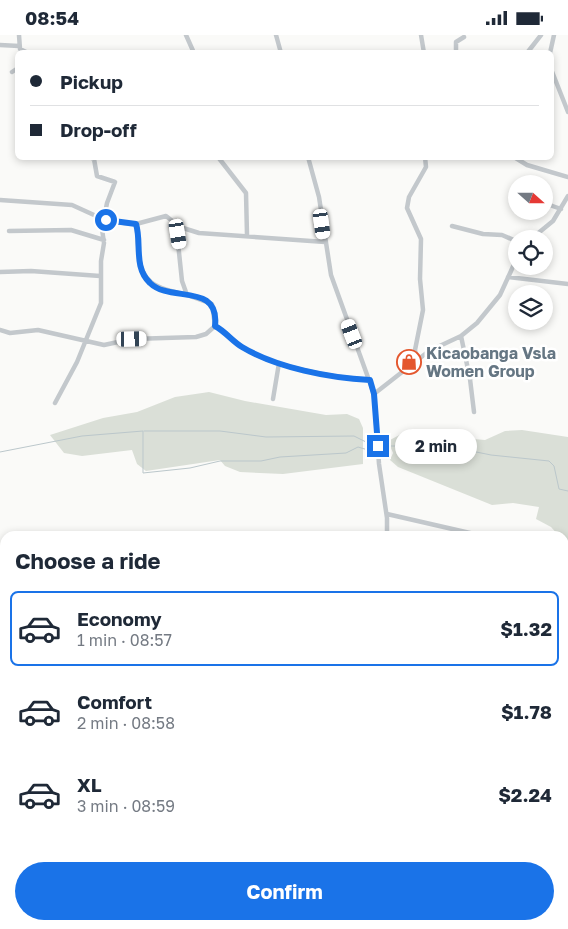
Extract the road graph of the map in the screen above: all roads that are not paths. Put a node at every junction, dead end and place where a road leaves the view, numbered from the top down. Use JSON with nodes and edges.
{"nodes":[{"id":1,"x":19,"y":35,"type":"edge"},
{"id":2,"x":186,"y":35,"type":"edge"},
{"id":3,"x":276,"y":35,"type":"edge"},
{"id":4,"x":421,"y":35,"type":"edge"},
{"id":5,"x":541,"y":35,"type":"edge"},
{"id":6,"x":554,"y":35,"type":"edge"},
{"id":7,"x":464,"y":37,"type":"dead end"},
{"id":8,"x":0,"y":45,"type":"edge"},
{"id":9,"x":20,"y":49,"type":"edge"},
{"id":10,"x":193,"y":50,"type":"edge"},
{"id":11,"x":280,"y":50,"type":"edge"},
{"id":12,"x":424,"y":50,"type":"edge"},
{"id":13,"x":456,"y":50,"type":"edge"},
{"id":14,"x":530,"y":50,"type":"edge"},
{"id":15,"x":551,"y":50,"type":"edge"},
{"id":16,"x":15,"y":70,"type":"edge"},
{"id":17,"x":12,"y":72,"type":"dead end"},
{"id":18,"x":554,"y":77,"type":"edge"},
{"id":19,"x":568,"y":112,"type":"edge"},
{"id":20,"x":94,"y":160,"type":"edge"},
{"id":21,"x":220,"y":160,"type":"edge"},
{"id":22,"x":309,"y":160,"type":"edge"},
{"id":23,"x":425,"y":160,"type":"edge"},
{"id":24,"x":518,"y":160,"type":"edge"},
{"id":25,"x":568,"y":177,"type":"edge"},
{"id":26,"x":568,"y":196,"type":"edge"},
{"id":27,"x":0,"y":199,"type":"edge"},
{"id":28,"x":553,"y":206,"type":"edge"},
{"id":29,"x":561,"y":209,"type":"junction"},
{"id":30,"x":106,"y":220,"type":"junction"},
{"id":31,"x":176,"y":223,"type":"junction"},
{"id":32,"x":136,"y":224,"type":"junction"},
{"id":33,"x":452,"y":226,"type":"dead end"},
{"id":34,"x":542,"y":230,"type":"edge"},
{"id":35,"x":9,"y":231,"type":"dead end"},
{"id":36,"x":247,"y":235,"type":"junction"},
{"id":37,"x":508,"y":238,"type":"edge"},
{"id":38,"x":104,"y":240,"type":"junction"},
{"id":39,"x":325,"y":242,"type":"junction"},
{"id":40,"x":0,"y":273,"type":"edge"},
{"id":41,"x":100,"y":276,"type":"junction"},
{"id":42,"x":508,"y":277,"type":"joint"},
{"id":43,"x":568,"y":284,"type":"edge"},
{"id":44,"x":187,"y":295,"type":"junction"},
{"id":45,"x":215,"y":326,"type":"junction"},
{"id":46,"x":0,"y":330,"type":"edge"},
{"id":47,"x":461,"y":336,"type":"junction"},
{"id":48,"x":86,"y":341,"type":"junction"},
{"id":49,"x":417,"y":361,"type":"junction"},
{"id":50,"x":278,"y":363,"type":"junction"},
{"id":51,"x":370,"y":380,"type":"junction"},
{"id":52,"x":374,"y":394,"type":"junction"},
{"id":53,"x":273,"y":399,"type":"dead end"},
{"id":54,"x":55,"y":403,"type":"dead end"},
{"id":55,"x":474,"y":412,"type":"dead end"},
{"id":56,"x":387,"y":514,"type":"junction"},
{"id":57,"x":387,"y":531,"type":"edge"},
{"id":58,"x":461,"y":531,"type":"edge"}],
"edges":[{"from":1,"to":9,"type":"street"},
{"from":2,"to":10,"type":"street"},
{"from":3,"to":11,"type":"street"},
{"from":4,"to":12,"type":"street"},
{"from":5,"to":14,"type":"street"},
{"from":6,"to":15,"type":"street"},
{"from":7,"to":13,"type":"street"},
{"from":8,"to":9,"type":"street"},
{"from":16,"to":17,"type":"street"},
{"from":18,"to":19,"type":"street"},
{"from":20,"to":30,"type":"street"},
{"from":21,"to":36,"type":"street"},
{"from":22,"to":39,"type":"street"},
{"from":23,"to":49,"type":"street"},
{"from":24,"to":25,"type":"street"},
{"from":26,"to":29,"type":"street"},
{"from":27,"to":30,"type":"street"},
{"from":28,"to":29,"type":"street"},
{"from":29,"to":34,"type":"street"},
{"from":30,"to":32,"type":"street"},
{"from":30,"to":38,"type":"street"},
{"from":31,"to":32,"type":"street"},
{"from":31,"to":36,"type":"street"},
{"from":31,"to":44,"type":"street"},
{"from":32,"to":44,"type":"street"},
{"from":33,"to":37,"type":"street"},
{"from":35,"to":38,"type":"street"},
{"from":36,"to":39,"type":"street"},
{"from":38,"to":41,"type":"street"},
{"from":39,"to":51,"type":"street"},
{"from":40,"to":41,"type":"street"},
{"from":41,"to":48,"type":"street"},
{"from":42,"to":43,"type":"street"},
{"from":42,"to":47,"type":"street"},
{"from":44,"to":45,"type":"street"},
{"from":45,"to":48,"type":"street"},
{"from":45,"to":50,"type":"street"},
{"from":46,"to":48,"type":"street"},
{"from":47,"to":49,"type":"street"},
{"from":47,"to":55,"type":"street"},
{"from":48,"to":54,"type":"street"},
{"from":49,"to":52,"type":"street"},
{"from":50,"to":51,"type":"street"},
{"from":50,"to":53,"type":"street"},
{"from":51,"to":52,"type":"street"},
{"from":52,"to":56,"type":"street"},
{"from":56,"to":57,"type":"street"},
{"from":56,"to":58,"type":"street"}]}
